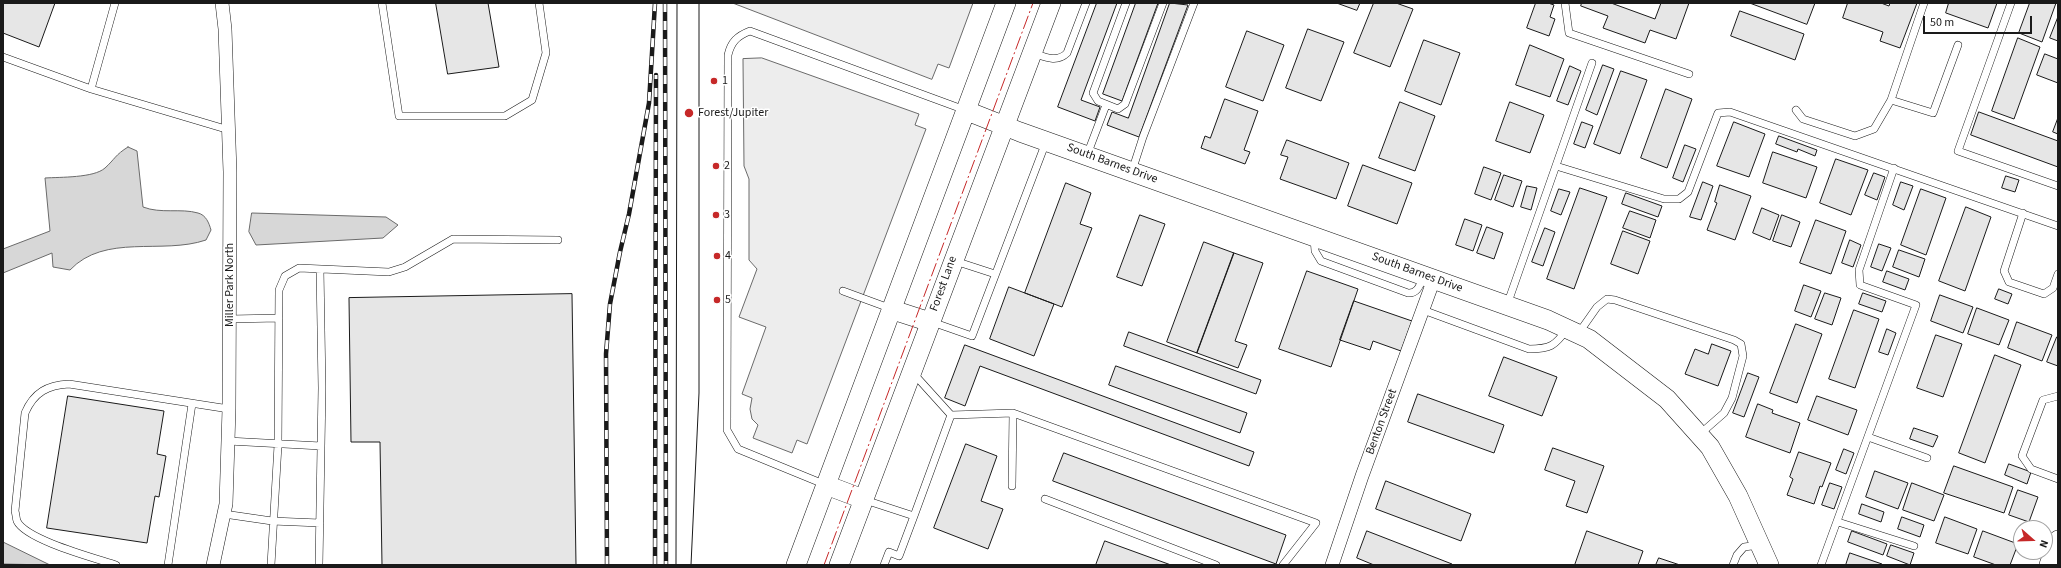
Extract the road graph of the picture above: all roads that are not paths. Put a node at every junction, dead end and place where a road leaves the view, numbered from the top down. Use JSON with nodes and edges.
{"nodes":[{"id":1,"x":115,"y":3,"type":"edge"},
{"id":2,"x":222,"y":3,"type":"edge"},
{"id":3,"x":382,"y":3,"type":"edge"},
{"id":4,"x":539,"y":3,"type":"edge"},
{"id":5,"x":1006,"y":3,"type":"edge"},
{"id":6,"x":1051,"y":3,"type":"edge"},
{"id":7,"x":1086,"y":3,"type":"edge"},
{"id":8,"x":1126,"y":3,"type":"edge"},
{"id":9,"x":1163,"y":3,"type":"edge"},
{"id":10,"x":1194,"y":3,"type":"edge"},
{"id":11,"x":1565,"y":3,"type":"edge"},
{"id":12,"x":1924,"y":3,"type":"edge"},
{"id":13,"x":2011,"y":3,"type":"edge"},
{"id":14,"x":1958,"y":45,"type":"dead end"},
{"id":15,"x":1032,"y":53,"type":"junction"},
{"id":16,"x":3,"y":57,"type":"edge"},
{"id":17,"x":1592,"y":63,"type":"dead end"},
{"id":18,"x":1689,"y":74,"type":"dead end"},
{"id":19,"x":91,"y":89,"type":"junction"},
{"id":20,"x":1891,"y":100,"type":"junction"},
{"id":21,"x":1106,"y":105,"type":"junction"},
{"id":22,"x":1796,"y":110,"type":"dead end"},
{"id":23,"x":967,"y":111,"type":"junction"},
{"id":24,"x":1005,"y":126,"type":"junction"},
{"id":25,"x":229,"y":130,"type":"junction"},
{"id":26,"x":1047,"y":141,"type":"junction"},
{"id":27,"x":1087,"y":155,"type":"junction"},
{"id":28,"x":1556,"y":166,"type":"junction"},
{"id":29,"x":1894,"y":168,"type":"junction"},
{"id":30,"x":1132,"y":172,"type":"junction"},
{"id":31,"x":2058,"y":186,"type":"edge"},
{"id":32,"x":2023,"y":213,"type":"junction"},
{"id":33,"x":2058,"y":226,"type":"edge"},
{"id":34,"x":558,"y":240,"type":"dead end"},
{"id":35,"x":953,"y":260,"type":"junction"},
{"id":36,"x":320,"y":269,"type":"junction"},
{"id":37,"x":995,"y":274,"type":"junction"},
{"id":38,"x":2058,"y":274,"type":"edge"},
{"id":39,"x":1429,"y":278,"type":"junction"},
{"id":40,"x":843,"y":291,"type":"dead end"},
{"id":41,"x":1507,"y":305,"type":"junction"},
{"id":42,"x":893,"y":310,"type":"junction"},
{"id":43,"x":1423,"y":310,"type":"junction"},
{"id":44,"x":279,"y":318,"type":"junction"},
{"id":45,"x":230,"y":319,"type":"junction"},
{"id":46,"x":930,"y":322,"type":"junction"},
{"id":47,"x":1573,"y":332,"type":"junction"},
{"id":48,"x":911,"y":371,"type":"junction"},
{"id":49,"x":2058,"y":396,"type":"edge"},
{"id":50,"x":192,"y":404,"type":"junction"},
{"id":51,"x":230,"y":409,"type":"junction"},
{"id":52,"x":1014,"y":413,"type":"junction"},
{"id":53,"x":951,"y":415,"type":"junction"},
{"id":54,"x":1699,"y":435,"type":"junction"},
{"id":55,"x":1868,"y":437,"type":"junction"},
{"id":56,"x":228,"y":441,"type":"junction"},
{"id":57,"x":278,"y":445,"type":"junction"},
{"id":58,"x":321,"y":446,"type":"junction"},
{"id":59,"x":1927,"y":458,"type":"dead end"},
{"id":60,"x":2058,"y":479,"type":"edge"},
{"id":61,"x":826,"y":485,"type":"junction"},
{"id":62,"x":1012,"y":486,"type":"dead end"},
{"id":63,"x":863,"y":499,"type":"junction"},
{"id":64,"x":1045,"y":499,"type":"dead end"},
{"id":65,"x":224,"y":514,"type":"junction"},
{"id":66,"x":914,"y":516,"type":"junction"},
{"id":67,"x":272,"y":521,"type":"junction"},
{"id":68,"x":1838,"y":522,"type":"junction"},
{"id":69,"x":320,"y":523,"type":"junction"},
{"id":70,"x":2058,"y":540,"type":"edge"},
{"id":71,"x":1760,"y":545,"type":"junction"},
{"id":72,"x":1914,"y":546,"type":"dead end"},
{"id":73,"x":116,"y":565,"type":"edge"},
{"id":74,"x":168,"y":565,"type":"edge"},
{"id":75,"x":213,"y":565,"type":"edge"},
{"id":76,"x":271,"y":565,"type":"edge"},
{"id":77,"x":319,"y":565,"type":"edge"},
{"id":78,"x":796,"y":565,"type":"edge"},
{"id":79,"x":839,"y":565,"type":"edge"},
{"id":80,"x":884,"y":565,"type":"edge"},
{"id":81,"x":1216,"y":565,"type":"edge"},
{"id":82,"x":1283,"y":565,"type":"edge"},
{"id":83,"x":1332,"y":565,"type":"edge"},
{"id":84,"x":1734,"y":565,"type":"edge"},
{"id":85,"x":1769,"y":565,"type":"edge"},
{"id":86,"x":1821,"y":565,"type":"edge"},
{"id":87,"x":2049,"y":565,"type":"edge"}],
"edges":[{"from":1,"to":19,"type":"lane"},
{"from":2,"to":25,"type":"street","name":"Miller Park North"},
{"from":3,"to":4,"type":"lane"},
{"from":5,"to":23,"type":"main road"},
{"from":6,"to":15,"type":"main road","name":"Forest Lane"},
{"from":7,"to":15,"type":"lane"},
{"from":8,"to":21,"type":"lane"},
{"from":9,"to":21,"type":"lane"},
{"from":10,"to":30,"type":"lane"},
{"from":11,"to":18,"type":"lane"},
{"from":12,"to":20,"type":"lane"},
{"from":13,"to":31,"type":"lane"},
{"from":14,"to":20,"type":"lane"},
{"from":15,"to":24,"type":"main road","name":"Forest Lane"},
{"from":16,"to":19,"type":"lane"},
{"from":17,"to":28,"type":"lane"},
{"from":19,"to":25,"type":"lane"},
{"from":20,"to":22,"type":"lane"},
{"from":21,"to":27,"type":"lane"},
{"from":23,"to":24,"type":"main road","name":"South Barnes Drive"},
{"from":23,"to":42,"type":"main road"},
{"from":23,"to":61,"type":"lane"},
{"from":24,"to":26,"type":"main road","name":"South Barnes Drive"},
{"from":24,"to":35,"type":"main road","name":"Forest Lane"},
{"from":25,"to":45,"type":"street","name":"Miller Park North"},
{"from":26,"to":27,"type":"main road","name":"South Barnes Drive"},
{"from":26,"to":37,"type":"lane"},
{"from":27,"to":30,"type":"main road","name":"South Barnes Drive"},
{"from":28,"to":29,"type":"lane"},
{"from":28,"to":41,"type":"lane"},
{"from":29,"to":32,"type":"lane"},
{"from":29,"to":55,"type":"lane"},
{"from":30,"to":39,"type":"main road","name":"South Barnes Drive"},
{"from":32,"to":33,"type":"lane"},
{"from":32,"to":38,"type":"lane"},
{"from":34,"to":36,"type":"lane"},
{"from":35,"to":37,"type":"lane"},
{"from":35,"to":46,"type":"main road","name":"Forest Lane"},
{"from":36,"to":44,"type":"lane"},
{"from":36,"to":58,"type":"lane"},
{"from":37,"to":46,"type":"lane"},
{"from":39,"to":41,"type":"main road","name":"South Barnes Drive"},
{"from":39,"to":43,"type":"street","name":"Benton Street"},
{"from":40,"to":42,"type":"lane"},
{"from":41,"to":47,"type":"main road","name":"South Barnes Drive"},
{"from":42,"to":46,"type":"main road"},
{"from":42,"to":61,"type":"main road"},
{"from":43,"to":47,"type":"lane"},
{"from":43,"to":83,"type":"street","name":"Benton Street"},
{"from":44,"to":45,"type":"lane"},
{"from":44,"to":57,"type":"lane"},
{"from":45,"to":51,"type":"street","name":"Miller Park North"},
{"from":46,"to":48,"type":"main road","name":"Forest Lane"},
{"from":47,"to":54,"type":"main road","name":"South Barnes Drive"},
{"from":47,"to":54,"type":"lane"},
{"from":48,"to":53,"type":"lane"},
{"from":48,"to":63,"type":"main road","name":"Forest Lane"},
{"from":49,"to":60,"type":"lane"},
{"from":50,"to":51,"type":"lane"},
{"from":50,"to":73,"type":"lane"},
{"from":50,"to":74,"type":"lane"},
{"from":51,"to":56,"type":"street","name":"Miller Park North"},
{"from":52,"to":53,"type":"lane"},
{"from":52,"to":62,"type":"lane"},
{"from":52,"to":82,"type":"lane"},
{"from":53,"to":66,"type":"lane"},
{"from":54,"to":71,"type":"main road","name":"South Barnes Drive"},
{"from":55,"to":59,"type":"lane"},
{"from":55,"to":68,"type":"lane"},
{"from":56,"to":57,"type":"lane"},
{"from":56,"to":65,"type":"street","name":"Miller Park North"},
{"from":57,"to":58,"type":"lane"},
{"from":57,"to":67,"type":"lane"},
{"from":58,"to":69,"type":"lane"},
{"from":61,"to":63,"type":"main road"},
{"from":61,"to":78,"type":"main road"},
{"from":63,"to":66,"type":"lane"},
{"from":63,"to":79,"type":"main road","name":"Forest Lane"},
{"from":64,"to":81,"type":"lane"},
{"from":65,"to":67,"type":"lane"},
{"from":65,"to":75,"type":"street","name":"Miller Park North"},
{"from":66,"to":80,"type":"lane"},
{"from":67,"to":69,"type":"lane"},
{"from":67,"to":76,"type":"lane"},
{"from":68,"to":72,"type":"lane"},
{"from":68,"to":86,"type":"lane"},
{"from":69,"to":77,"type":"lane"},
{"from":70,"to":87,"type":"main road"},
{"from":71,"to":84,"type":"lane"},
{"from":71,"to":85,"type":"main road","name":"South Barnes Drive"}]}
